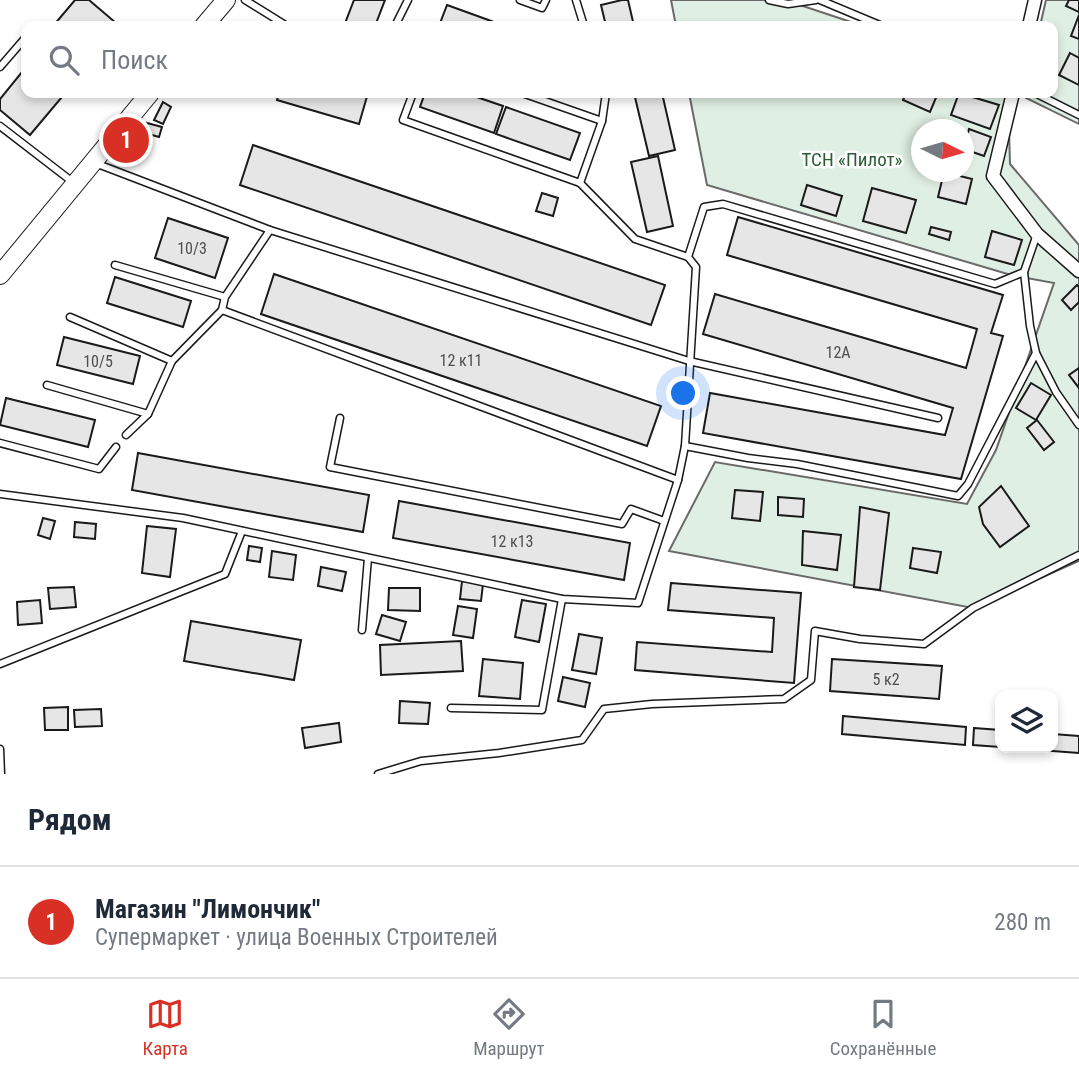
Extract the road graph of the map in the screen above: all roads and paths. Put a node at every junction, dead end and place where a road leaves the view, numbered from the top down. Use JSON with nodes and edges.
{"nodes":[{"id":1,"x":226,"y":0,"type":"edge"},
{"id":2,"x":245,"y":0,"type":"edge"},
{"id":3,"x":408,"y":0,"type":"edge"},
{"id":4,"x":520,"y":0,"type":"edge"},
{"id":5,"x":546,"y":0,"type":"edge"},
{"id":6,"x":576,"y":0,"type":"edge"},
{"id":7,"x":769,"y":0,"type":"edge"},
{"id":8,"x":818,"y":0,"type":"edge"},
{"id":9,"x":1035,"y":0,"type":"edge"},
{"id":10,"x":208,"y":21,"type":"edge"},
{"id":11,"x":279,"y":21,"type":"edge"},
{"id":12,"x":398,"y":21,"type":"edge"},
{"id":13,"x":582,"y":21,"type":"edge"},
{"id":14,"x":870,"y":21,"type":"edge"},
{"id":15,"x":1030,"y":21,"type":"edge"},
{"id":16,"x":21,"y":43,"type":"edge"},
{"id":17,"x":0,"y":67,"type":"edge"},
{"id":18,"x":146,"y":98,"type":"edge"},
{"id":19,"x":411,"y":98,"type":"edge"},
{"id":20,"x":536,"y":98,"type":"edge"},
{"id":21,"x":605,"y":98,"type":"edge"},
{"id":22,"x":1012,"y":98,"type":"edge"},
{"id":23,"x":1045,"y":98,"type":"edge"},
{"id":24,"x":1079,"y":115,"type":"edge"},
{"id":25,"x":602,"y":121,"type":"junction"},
{"id":26,"x":0,"y":126,"type":"edge"},
{"id":27,"x":93,"y":163,"type":"junction"},
{"id":28,"x":580,"y":183,"type":"junction"},
{"id":29,"x":75,"y":184,"type":"junction"},
{"id":30,"x":270,"y":230,"type":"junction"},
{"id":31,"x":1037,"y":234,"type":"junction"},
{"id":32,"x":688,"y":257,"type":"junction"},
{"id":33,"x":115,"y":265,"type":"dead end"},
{"id":34,"x":1079,"y":271,"type":"edge"},
{"id":35,"x":1024,"y":272,"type":"junction"},
{"id":36,"x":0,"y":275,"type":"edge"},
{"id":37,"x":225,"y":297,"type":"junction"},
{"id":38,"x":222,"y":310,"type":"junction"},
{"id":39,"x":71,"y":317,"type":"dead end"},
{"id":40,"x":1036,"y":353,"type":"junction"},
{"id":41,"x":172,"y":361,"type":"junction"},
{"id":42,"x":689,"y":361,"type":"junction"},
{"id":43,"x":47,"y":385,"type":"dead end"},
{"id":44,"x":149,"y":414,"type":"junction"},
{"id":45,"x":340,"y":418,"type":"dead end"},
{"id":46,"x":939,"y":418,"type":"dead end"},
{"id":47,"x":1079,"y":425,"type":"edge"},
{"id":48,"x":126,"y":435,"type":"dead end"},
{"id":49,"x":0,"y":443,"type":"edge"},
{"id":50,"x":685,"y":446,"type":"junction"},
{"id":51,"x":116,"y":447,"type":"dead end"},
{"id":52,"x":678,"y":480,"type":"junction"},
{"id":53,"x":0,"y":495,"type":"edge"},
{"id":54,"x":664,"y":521,"type":"junction"},
{"id":55,"x":242,"y":531,"type":"junction"},
{"id":56,"x":1079,"y":555,"type":"edge"},
{"id":57,"x":368,"y":558,"type":"junction"},
{"id":58,"x":562,"y":599,"type":"junction"},
{"id":59,"x":362,"y":631,"type":"dead end"},
{"id":60,"x":0,"y":664,"type":"edge"},
{"id":61,"x":452,"y":708,"type":"dead end"},
{"id":62,"x":0,"y":749,"type":"edge"},
{"id":63,"x":1,"y":774,"type":"edge"},
{"id":64,"x":378,"y":774,"type":"edge"}],
"edges":[{"from":1,"to":10,"type":"main road"},
{"from":2,"to":11,"type":"lane"},
{"from":3,"to":12,"type":"lane"},
{"from":4,"to":5,"type":"lane"},
{"from":6,"to":13,"type":"lane"},
{"from":7,"to":8,"type":"lane"},
{"from":8,"to":14,"type":"lane"},
{"from":9,"to":15,"type":"street"},
{"from":16,"to":17,"type":"lane"},
{"from":18,"to":27,"type":"main road"},
{"from":19,"to":28,"type":"lane"},
{"from":20,"to":25,"type":"lane"},
{"from":21,"to":25,"type":"lane"},
{"from":22,"to":31,"type":"street"},
{"from":23,"to":24,"type":"lane"},
{"from":25,"to":28,"type":"lane"},
{"from":26,"to":29,"type":"lane"},
{"from":27,"to":29,"type":"main road"},
{"from":27,"to":30,"type":"lane"},
{"from":28,"to":32,"type":"lane"},
{"from":29,"to":36,"type":"main road"},
{"from":30,"to":37,"type":"lane"},
{"from":30,"to":42,"type":"lane"},
{"from":31,"to":34,"type":"street"},
{"from":31,"to":35,"type":"lane"},
{"from":32,"to":35,"type":"lane"},
{"from":32,"to":42,"type":"lane"},
{"from":33,"to":37,"type":"lane"},
{"from":35,"to":40,"type":"lane"},
{"from":37,"to":38,"type":"lane"},
{"from":38,"to":41,"type":"lane"},
{"from":38,"to":52,"type":"lane"},
{"from":39,"to":41,"type":"lane"},
{"from":40,"to":47,"type":"lane"},
{"from":40,"to":50,"type":"lane"},
{"from":41,"to":44,"type":"lane"},
{"from":42,"to":46,"type":"lane"},
{"from":42,"to":50,"type":"lane"},
{"from":43,"to":44,"type":"lane"},
{"from":44,"to":48,"type":"lane"},
{"from":45,"to":54,"type":"lane"},
{"from":49,"to":51,"type":"lane"},
{"from":50,"to":52,"type":"lane"},
{"from":52,"to":54,"type":"lane"},
{"from":53,"to":55,"type":"lane"},
{"from":54,"to":58,"type":"lane"},
{"from":55,"to":57,"type":"lane"},
{"from":55,"to":60,"type":"lane"},
{"from":56,"to":64,"type":"lane"},
{"from":57,"to":58,"type":"lane"},
{"from":57,"to":59,"type":"lane"},
{"from":58,"to":61,"type":"lane"},
{"from":62,"to":63,"type":"lane"}]}
